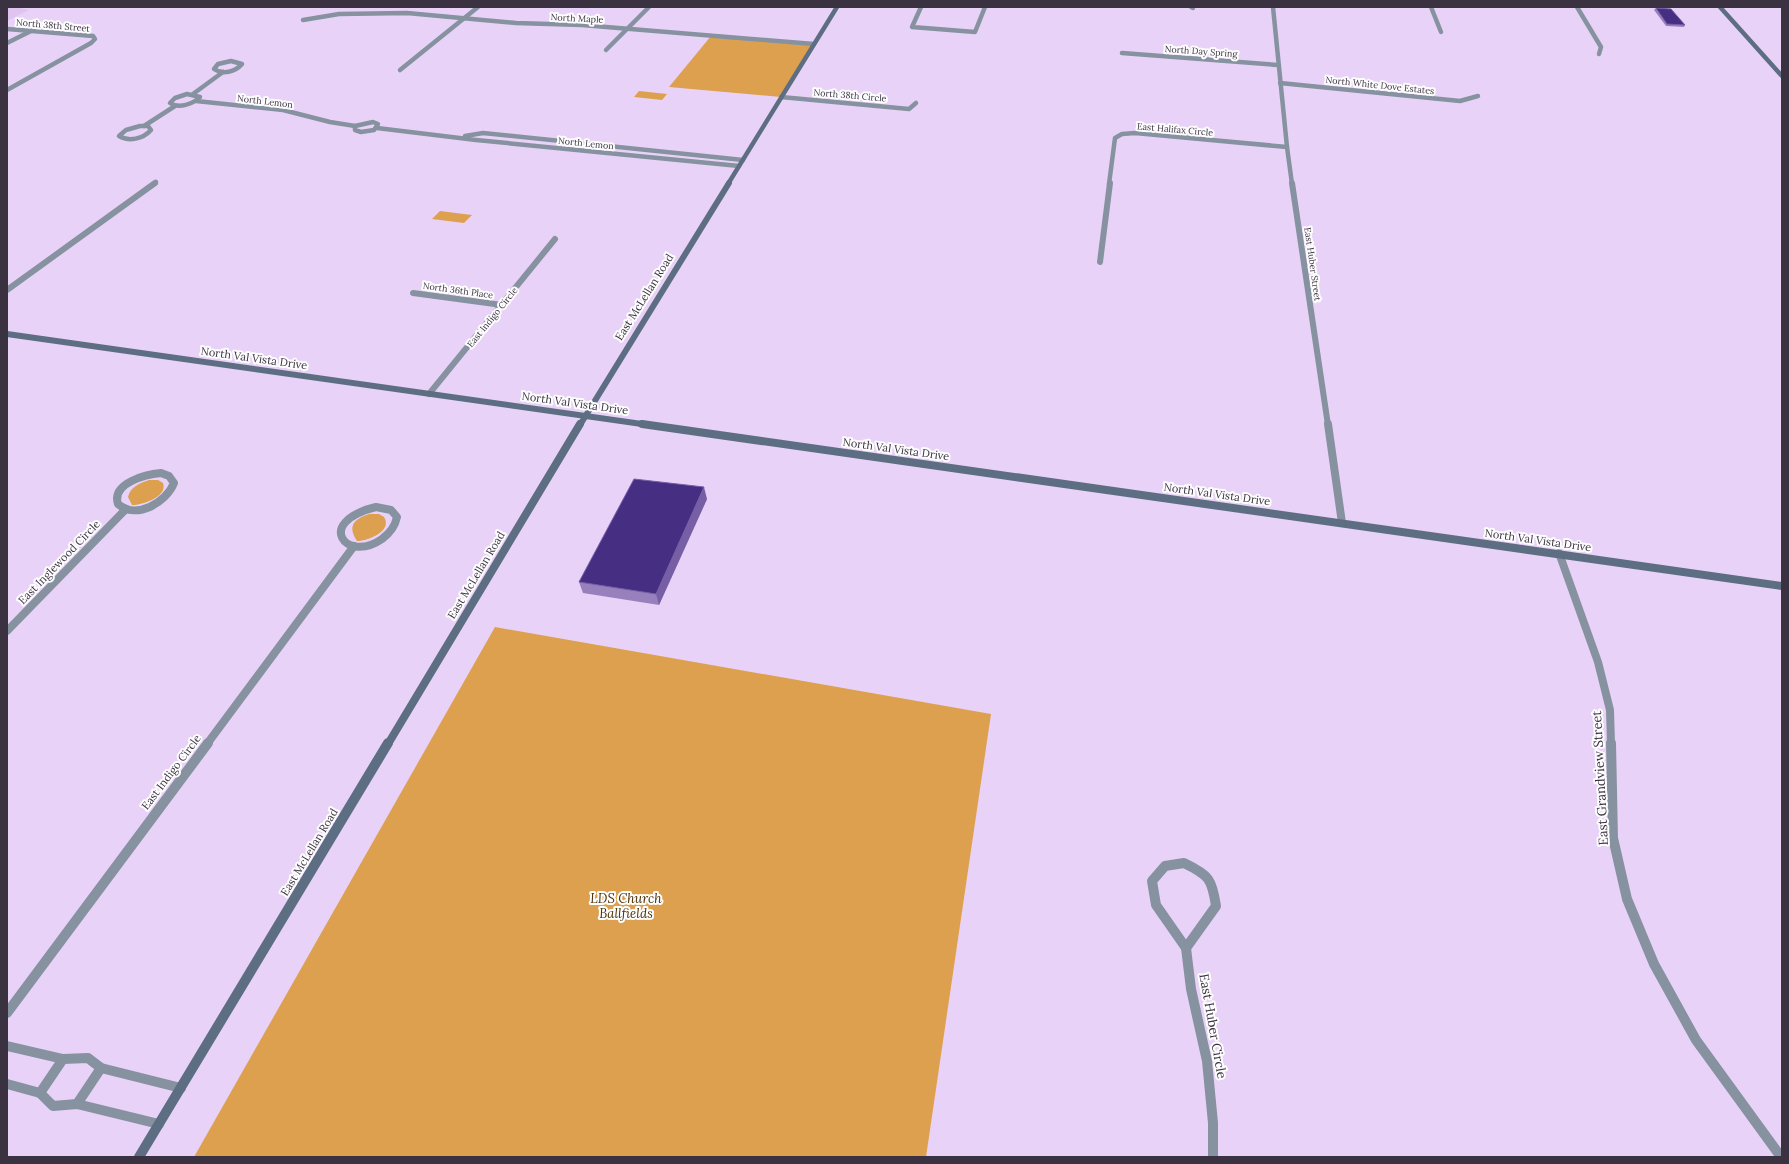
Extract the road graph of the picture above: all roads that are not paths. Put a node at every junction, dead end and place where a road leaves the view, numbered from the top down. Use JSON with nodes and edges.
{"nodes":[{"id":1,"x":339,"y":7,"type":"edge"},
{"id":2,"x":478,"y":7,"type":"edge"},
{"id":3,"x":650,"y":7,"type":"edge"},
{"id":4,"x":837,"y":7,"type":"edge"},
{"id":5,"x":921,"y":7,"type":"edge"},
{"id":6,"x":984,"y":7,"type":"edge"},
{"id":7,"x":1273,"y":7,"type":"edge"},
{"id":8,"x":1431,"y":7,"type":"edge"},
{"id":9,"x":1576,"y":7,"type":"edge"},
{"id":10,"x":1720,"y":7,"type":"edge"},
{"id":11,"x":338,"y":14,"type":"junction"},
{"id":12,"x":464,"y":18,"type":"junction"},
{"id":13,"x":303,"y":20,"type":"dead end"},
{"id":14,"x":7,"y":29,"type":"edge"},
{"id":15,"x":628,"y":29,"type":"junction"},
{"id":16,"x":31,"y":31,"type":"junction"},
{"id":17,"x":1441,"y":32,"type":"dead end"},
{"id":18,"x":7,"y":43,"type":"edge"},
{"id":19,"x":814,"y":44,"type":"junction"},
{"id":20,"x":606,"y":50,"type":"dead end"},
{"id":21,"x":1122,"y":53,"type":"dead end"},
{"id":22,"x":1599,"y":54,"type":"dead end"},
{"id":23,"x":1278,"y":65,"type":"junction"},
{"id":24,"x":400,"y":70,"type":"dead end"},
{"id":25,"x":223,"y":72,"type":"junction"},
{"id":26,"x":1782,"y":76,"type":"edge"},
{"id":27,"x":1280,"y":83,"type":"junction"},
{"id":28,"x":7,"y":90,"type":"edge"},
{"id":29,"x":193,"y":94,"type":"junction"},
{"id":30,"x":1478,"y":96,"type":"dead end"},
{"id":31,"x":781,"y":97,"type":"junction"},
{"id":32,"x":196,"y":101,"type":"junction"},
{"id":33,"x":916,"y":103,"type":"dead end"},
{"id":34,"x":175,"y":106,"type":"junction"},
{"id":35,"x":144,"y":126,"type":"junction"},
{"id":36,"x":355,"y":126,"type":"junction"},
{"id":37,"x":377,"y":128,"type":"junction"},
{"id":38,"x":460,"y":137,"type":"junction"},
{"id":39,"x":529,"y":137,"type":"junction"},
{"id":40,"x":522,"y":144,"type":"junction"},
{"id":41,"x":1287,"y":147,"type":"junction"},
{"id":42,"x":655,"y":150,"type":"junction"},
{"id":43,"x":692,"y":155,"type":"junction"},
{"id":44,"x":649,"y":157,"type":"junction"},
{"id":45,"x":712,"y":157,"type":"junction"},
{"id":46,"x":742,"y":160,"type":"junction"},
{"id":47,"x":688,"y":161,"type":"junction"},
{"id":48,"x":707,"y":163,"type":"junction"},
{"id":49,"x":739,"y":166,"type":"junction"},
{"id":50,"x":156,"y":182,"type":"dead end"},
{"id":51,"x":555,"y":239,"type":"dead end"},
{"id":52,"x":1100,"y":262,"type":"dead end"},
{"id":53,"x":7,"y":290,"type":"edge"},
{"id":54,"x":413,"y":293,"type":"dead end"},
{"id":55,"x":502,"y":305,"type":"junction"},
{"id":56,"x":7,"y":334,"type":"edge"},
{"id":57,"x":429,"y":394,"type":"junction"},
{"id":58,"x":585,"y":416,"type":"junction"},
{"id":59,"x":126,"y":509,"type":"junction"},
{"id":60,"x":1342,"y":523,"type":"junction"},
{"id":61,"x":354,"y":546,"type":"junction"},
{"id":62,"x":1559,"y":554,"type":"junction"},
{"id":63,"x":1782,"y":586,"type":"edge"},
{"id":64,"x":7,"y":631,"type":"edge"},
{"id":65,"x":1186,"y":948,"type":"junction"},
{"id":66,"x":7,"y":1013,"type":"edge"},
{"id":67,"x":7,"y":1046,"type":"edge"},
{"id":68,"x":63,"y":1059,"type":"junction"},
{"id":69,"x":101,"y":1068,"type":"junction"},
{"id":70,"x":7,"y":1084,"type":"edge"},
{"id":71,"x":181,"y":1088,"type":"junction"},
{"id":72,"x":40,"y":1093,"type":"junction"},
{"id":73,"x":77,"y":1104,"type":"junction"},
{"id":74,"x":159,"y":1124,"type":"junction"},
{"id":75,"x":139,"y":1157,"type":"edge"},
{"id":76,"x":1213,"y":1157,"type":"edge"},
{"id":77,"x":1781,"y":1157,"type":"edge"}],
"edges":[{"from":1,"to":11,"type":"street"},
{"from":2,"to":12,"type":"street"},
{"from":3,"to":15,"type":"street"},
{"from":4,"to":19,"type":"main road","name":"East McLellan Road"},
{"from":5,"to":6,"type":"street"},
{"from":7,"to":23,"type":"street","name":"East Huber Street"},
{"from":8,"to":17,"type":"street"},
{"from":9,"to":22,"type":"street"},
{"from":10,"to":26,"type":"main road"},
{"from":11,"to":12,"type":"street","name":"North Maple"},
{"from":11,"to":13,"type":"street","name":"North Maple"},
{"from":12,"to":15,"type":"street","name":"North Maple"},
{"from":12,"to":24,"type":"street"},
{"from":14,"to":16,"type":"street","name":"North 38th Street"},
{"from":15,"to":19,"type":"street","name":"North Maple"},
{"from":15,"to":20,"type":"street"},
{"from":16,"to":18,"type":"street"},
{"from":16,"to":28,"type":"street","name":"North 38th Street"},
{"from":19,"to":31,"type":"main road","name":"East McLellan Road"},
{"from":21,"to":23,"type":"street","name":"North Day Spring"},
{"from":23,"to":27,"type":"street","name":"East Huber Street"},
{"from":25,"to":25,"type":"street"},
{"from":25,"to":29,"type":"street"},
{"from":27,"to":30,"type":"street","name":"North White Dove Estates"},
{"from":27,"to":41,"type":"street","name":"East Huber Street"},
{"from":29,"to":32,"type":"street"},
{"from":29,"to":34,"type":"street"},
{"from":31,"to":33,"type":"street","name":"North 38th Circle"},
{"from":31,"to":46,"type":"main road","name":"East McLellan Road"},
{"from":32,"to":34,"type":"street"},
{"from":32,"to":36,"type":"street","name":"North Lemon"},
{"from":34,"to":35,"type":"street"},
{"from":35,"to":35,"type":"street"},
{"from":36,"to":37,"type":"street"},
{"from":36,"to":37,"type":"street"},
{"from":37,"to":38,"type":"street","name":"North Lemon"},
{"from":38,"to":39,"type":"street","name":"North Lemon"},
{"from":38,"to":40,"type":"street","name":"North Lemon"},
{"from":39,"to":40,"type":"street"},
{"from":39,"to":42,"type":"street","name":"North Lemon"},
{"from":40,"to":44,"type":"street","name":"North Lemon"},
{"from":41,"to":52,"type":"street","name":"East Halifax Circle"},
{"from":41,"to":60,"type":"street","name":"East Huber Street"},
{"from":42,"to":43,"type":"street","name":"North Lemon"},
{"from":42,"to":44,"type":"street"},
{"from":43,"to":45,"type":"street","name":"North Lemon"},
{"from":43,"to":47,"type":"street"},
{"from":44,"to":47,"type":"street","name":"North Lemon"},
{"from":45,"to":46,"type":"street","name":"North Lemon"},
{"from":45,"to":48,"type":"street"},
{"from":46,"to":49,"type":"main road","name":"East McLellan Road"},
{"from":47,"to":48,"type":"street","name":"North Lemon"},
{"from":48,"to":49,"type":"street","name":"North Lemon"},
{"from":49,"to":58,"type":"main road","name":"East McLellan Road"},
{"from":50,"to":53,"type":"street"},
{"from":51,"to":55,"type":"street","name":"East Indigo Circle"},
{"from":54,"to":55,"type":"street","name":"North 36th Place"},
{"from":55,"to":57,"type":"street","name":"East Indigo Circle"},
{"from":56,"to":57,"type":"main road","name":"North Val Vista Drive"},
{"from":57,"to":58,"type":"main road","name":"North Val Vista Drive"},
{"from":58,"to":60,"type":"main road","name":"North Val Vista Drive"},
{"from":58,"to":71,"type":"main road","name":"East McLellan Road"},
{"from":59,"to":59,"type":"street"},
{"from":59,"to":64,"type":"street","name":"East Inglewood Circle"},
{"from":60,"to":62,"type":"main road","name":"North Val Vista Drive"},
{"from":61,"to":61,"type":"street"},
{"from":61,"to":66,"type":"street","name":"East Indigo Circle"},
{"from":62,"to":63,"type":"main road","name":"North Val Vista Drive"},
{"from":62,"to":77,"type":"street","name":"East Grandview Street"},
{"from":65,"to":65,"type":"street","name":"East Huber Circle"},
{"from":65,"to":76,"type":"street","name":"East Huber Circle"},
{"from":67,"to":68,"type":"street"},
{"from":68,"to":69,"type":"street"},
{"from":68,"to":72,"type":"street"},
{"from":69,"to":71,"type":"street"},
{"from":69,"to":73,"type":"street"},
{"from":70,"to":72,"type":"street"},
{"from":71,"to":74,"type":"main road","name":"East McLellan Road"},
{"from":72,"to":73,"type":"street"},
{"from":73,"to":74,"type":"street"},
{"from":74,"to":75,"type":"main road","name":"East McLellan Road"}]}
